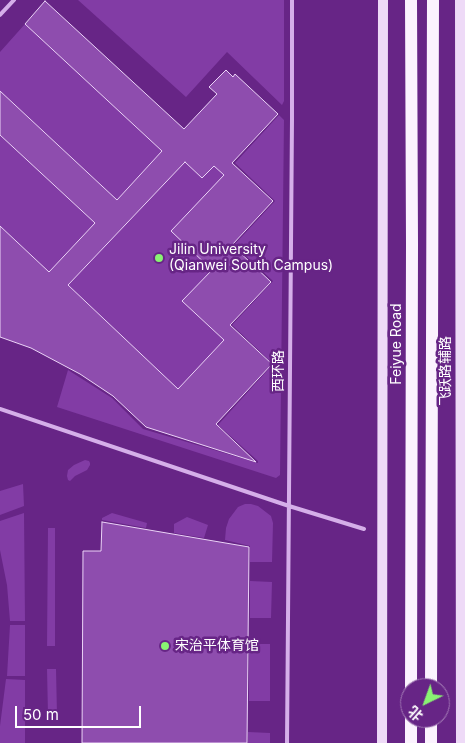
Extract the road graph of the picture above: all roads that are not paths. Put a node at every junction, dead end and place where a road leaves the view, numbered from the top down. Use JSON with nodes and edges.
{"nodes":[{"id":1,"x":14,"y":0,"type":"edge"},
{"id":2,"x":292,"y":0,"type":"edge"},
{"id":3,"x":383,"y":0,"type":"edge"},
{"id":4,"x":411,"y":0,"type":"edge"},
{"id":5,"x":433,"y":0,"type":"edge"},
{"id":6,"x":460,"y":0,"type":"edge"},
{"id":7,"x":0,"y":15,"type":"edge"},
{"id":8,"x":0,"y":410,"type":"edge"},
{"id":9,"x":462,"y":446,"type":"edge"},
{"id":10,"x":289,"y":506,"type":"junction"},
{"id":11,"x":364,"y":529,"type":"dead end"},
{"id":12,"x":462,"y":549,"type":"edge"},
{"id":13,"x":411,"y":678,"type":"edge"},
{"id":14,"x":431,"y":678,"type":"edge"},
{"id":15,"x":411,"y":728,"type":"edge"},
{"id":16,"x":431,"y":728,"type":"edge"},
{"id":17,"x":287,"y":743,"type":"edge"},
{"id":18,"x":382,"y":743,"type":"edge"},
{"id":19,"x":411,"y":743,"type":"edge"},
{"id":20,"x":431,"y":743,"type":"edge"},
{"id":21,"x":460,"y":743,"type":"edge"}],
"edges":[{"from":1,"to":7,"type":"lane"},
{"from":2,"to":10,"type":"lane","name":"西环路"},
{"from":3,"to":18,"type":"street"},
{"from":4,"to":13,"type":"main road","name":"Feiyue Road"},
{"from":5,"to":14,"type":"main road"},
{"from":6,"to":9,"type":"street","name":"飞跃路辅路"},
{"from":8,"to":10,"type":"lane"},
{"from":9,"to":12,"type":"street","name":"飞跃路辅路"},
{"from":10,"to":11,"type":"lane"},
{"from":10,"to":17,"type":"lane","name":"西环路"},
{"from":12,"to":21,"type":"street","name":"飞跃路辅路"},
{"from":15,"to":19,"type":"main road"},
{"from":16,"to":20,"type":"main road"}]}
